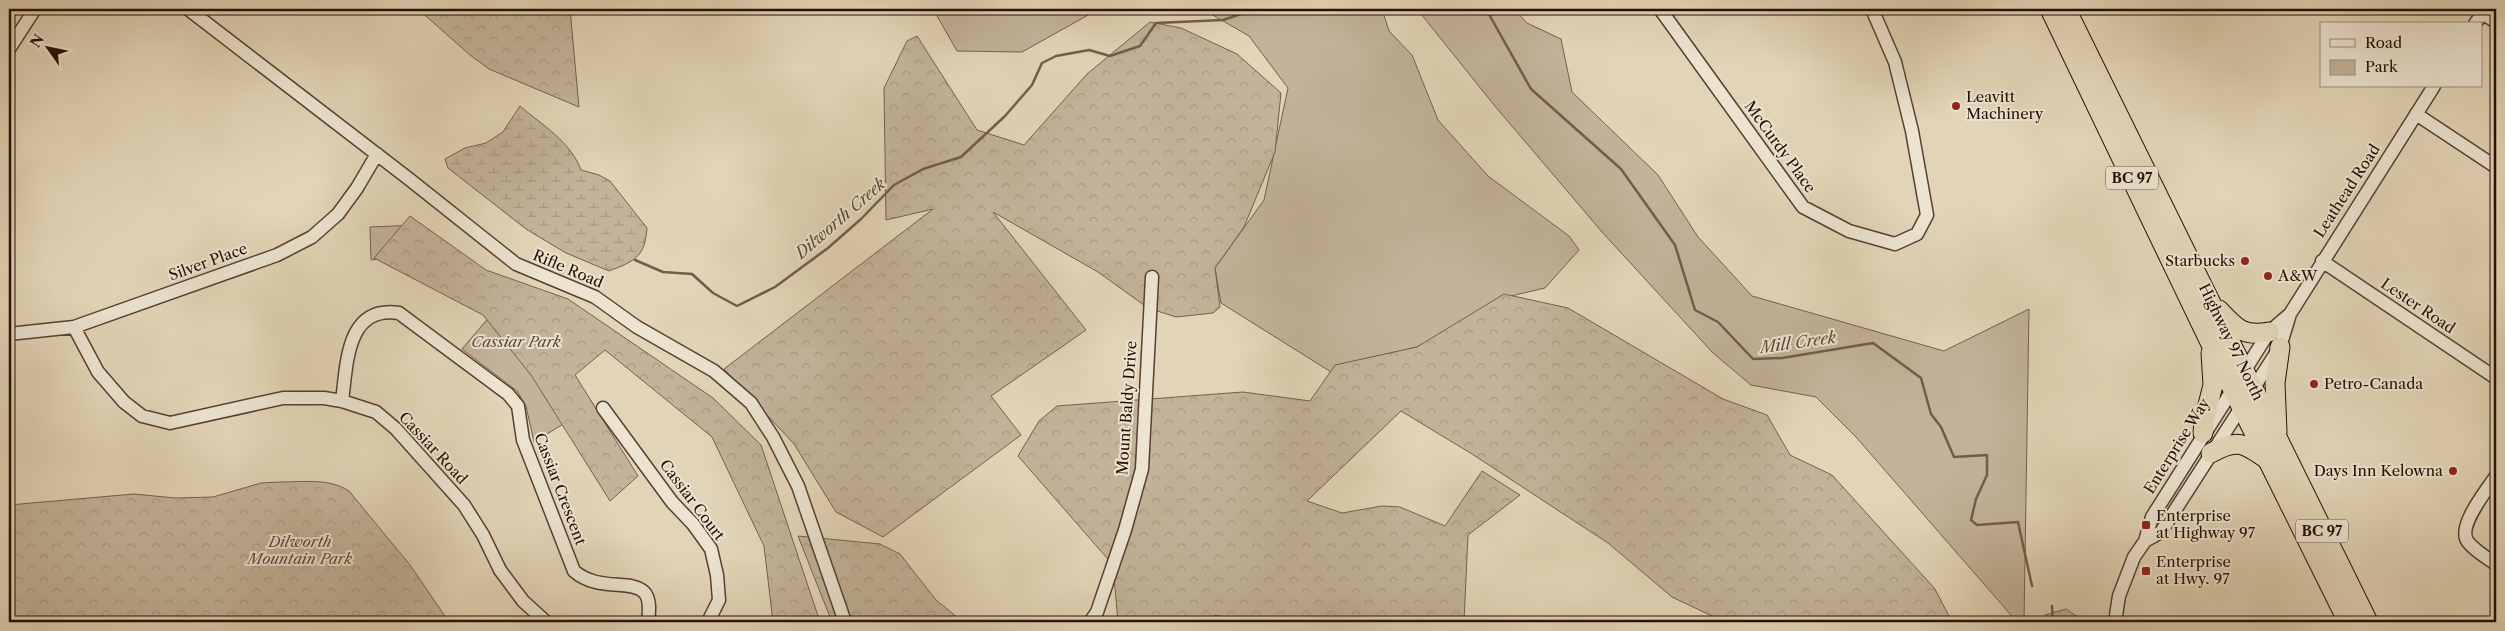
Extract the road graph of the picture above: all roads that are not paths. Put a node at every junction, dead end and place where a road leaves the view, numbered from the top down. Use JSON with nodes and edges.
{"nodes":[{"id":1,"x":36,"y":9,"type":"edge"},
{"id":2,"x":188,"y":9,"type":"edge"},
{"id":3,"x":1660,"y":9,"type":"edge"},
{"id":4,"x":1872,"y":9,"type":"edge"},
{"id":5,"x":2050,"y":9,"type":"edge"},
{"id":6,"x":2066,"y":9,"type":"edge"},
{"id":7,"x":2481,"y":15,"type":"edge"},
{"id":8,"x":2496,"y":22,"type":"edge"},
{"id":9,"x":9,"y":49,"type":"edge"},
{"id":10,"x":2433,"y":88,"type":"edge"},
{"id":11,"x":2416,"y":114,"type":"junction"},
{"id":12,"x":377,"y":154,"type":"junction"},
{"id":13,"x":2496,"y":167,"type":"edge"},
{"id":14,"x":2322,"y":261,"type":"junction"},
{"id":15,"x":1152,"y":277,"type":"dead end"},
{"id":16,"x":2212,"y":302,"type":"junction"},
{"id":17,"x":2290,"y":314,"type":"junction"},
{"id":18,"x":74,"y":327,"type":"junction"},
{"id":19,"x":9,"y":334,"type":"edge"},
{"id":20,"x":2209,"y":340,"type":"junction"},
{"id":21,"x":2274,"y":340,"type":"junction"},
{"id":22,"x":2244,"y":371,"type":"junction"},
{"id":23,"x":2496,"y":378,"type":"edge"},
{"id":24,"x":2232,"y":388,"type":"junction"},
{"id":25,"x":2253,"y":389,"type":"junction"},
{"id":26,"x":342,"y":401,"type":"junction"},
{"id":27,"x":2241,"y":406,"type":"junction"},
{"id":28,"x":603,"y":408,"type":"dead end"},
{"id":29,"x":2204,"y":433,"type":"junction"},
{"id":30,"x":2277,"y":438,"type":"junction"},
{"id":31,"x":2211,"y":453,"type":"junction"},
{"id":32,"x":2268,"y":460,"type":"junction"},
{"id":33,"x":2496,"y":476,"type":"edge"},
{"id":34,"x":2145,"y":541,"type":"junction"},
{"id":35,"x":2496,"y":564,"type":"edge"},
{"id":36,"x":546,"y":622,"type":"edge"},
{"id":37,"x":648,"y":622,"type":"edge"},
{"id":38,"x":708,"y":622,"type":"edge"},
{"id":39,"x":846,"y":622,"type":"edge"},
{"id":40,"x":1090,"y":622,"type":"edge"},
{"id":41,"x":2115,"y":622,"type":"edge"},
{"id":42,"x":2348,"y":622,"type":"edge"},
{"id":43,"x":2368,"y":622,"type":"edge"}],
"edges":[{"from":1,"to":9,"type":"street"},
{"from":2,"to":12,"type":"street","name":"Rifle Road"},
{"from":3,"to":4,"type":"street","name":"McCurdy Place"},
{"from":5,"to":20,"type":"highway","name":"Highway 97 North","number":"BC 97"},
{"from":6,"to":16,"type":"highway","name":"Highway 97 North","number":"BC 97"},
{"from":7,"to":8,"type":"street"},
{"from":10,"to":11,"type":"street","name":"Leathead Road"},
{"from":11,"to":13,"type":"street"},
{"from":11,"to":14,"type":"street","name":"Leathead Road"},
{"from":12,"to":18,"type":"street","name":"Silver Place"},
{"from":12,"to":39,"type":"street","name":"Rifle Road"},
{"from":14,"to":17,"type":"street","name":"Leathead Road"},
{"from":14,"to":23,"type":"street","name":"Lester Road"},
{"from":15,"to":40,"type":"street","name":"Mount Baldy Drive"},
{"from":16,"to":21,"type":"highway"},
{"from":16,"to":22,"type":"highway","name":"Highway 97 North","number":"BC 97"},
{"from":17,"to":21,"type":"street","name":"Leathead Road"},
{"from":17,"to":21,"type":"street","name":"Leathead Road"},
{"from":18,"to":19,"type":"street","name":"Silver Place"},
{"from":18,"to":26,"type":"street","name":"Cassiar Road"},
{"from":20,"to":24,"type":"highway","name":"Highway 97 North","number":"BC 97"},
{"from":20,"to":29,"type":"highway"},
{"from":21,"to":22,"type":"street","name":"Leathead Road"},
{"from":21,"to":25,"type":"street","name":"Leathead Road"},
{"from":21,"to":30,"type":"highway"},
{"from":22,"to":24,"type":"street","name":"Enterprise Way"},
{"from":22,"to":25,"type":"highway","name":"Highway 97 North","number":"BC 97"},
{"from":24,"to":27,"type":"highway","name":"Highway 97 North","number":"BC 97"},
{"from":24,"to":29,"type":"street","name":"Enterprise Way"},
{"from":25,"to":27,"type":"street","name":"Leathead Road"},
{"from":25,"to":30,"type":"highway","name":"Highway 97 North","number":"BC 97"},
{"from":26,"to":36,"type":"street","name":"Cassiar Road"},
{"from":26,"to":37,"type":"street","name":"Cassiar Crescent"},
{"from":27,"to":31,"type":"street","name":"Enterprise Way"},
{"from":27,"to":32,"type":"highway","name":"Highway 97 North","number":"BC 97"},
{"from":28,"to":38,"type":"street","name":"Cassiar Court"},
{"from":29,"to":34,"type":"street","name":"Enterprise Way"},
{"from":30,"to":43,"type":"highway","name":"Highway 97 North","number":"BC 97"},
{"from":31,"to":32,"type":"highway"},
{"from":31,"to":34,"type":"street","name":"Enterprise Way"},
{"from":32,"to":42,"type":"highway","name":"Highway 97 North","number":"BC 97"},
{"from":33,"to":35,"type":"street"},
{"from":34,"to":41,"type":"street","name":"Enterprise Way"}]}
